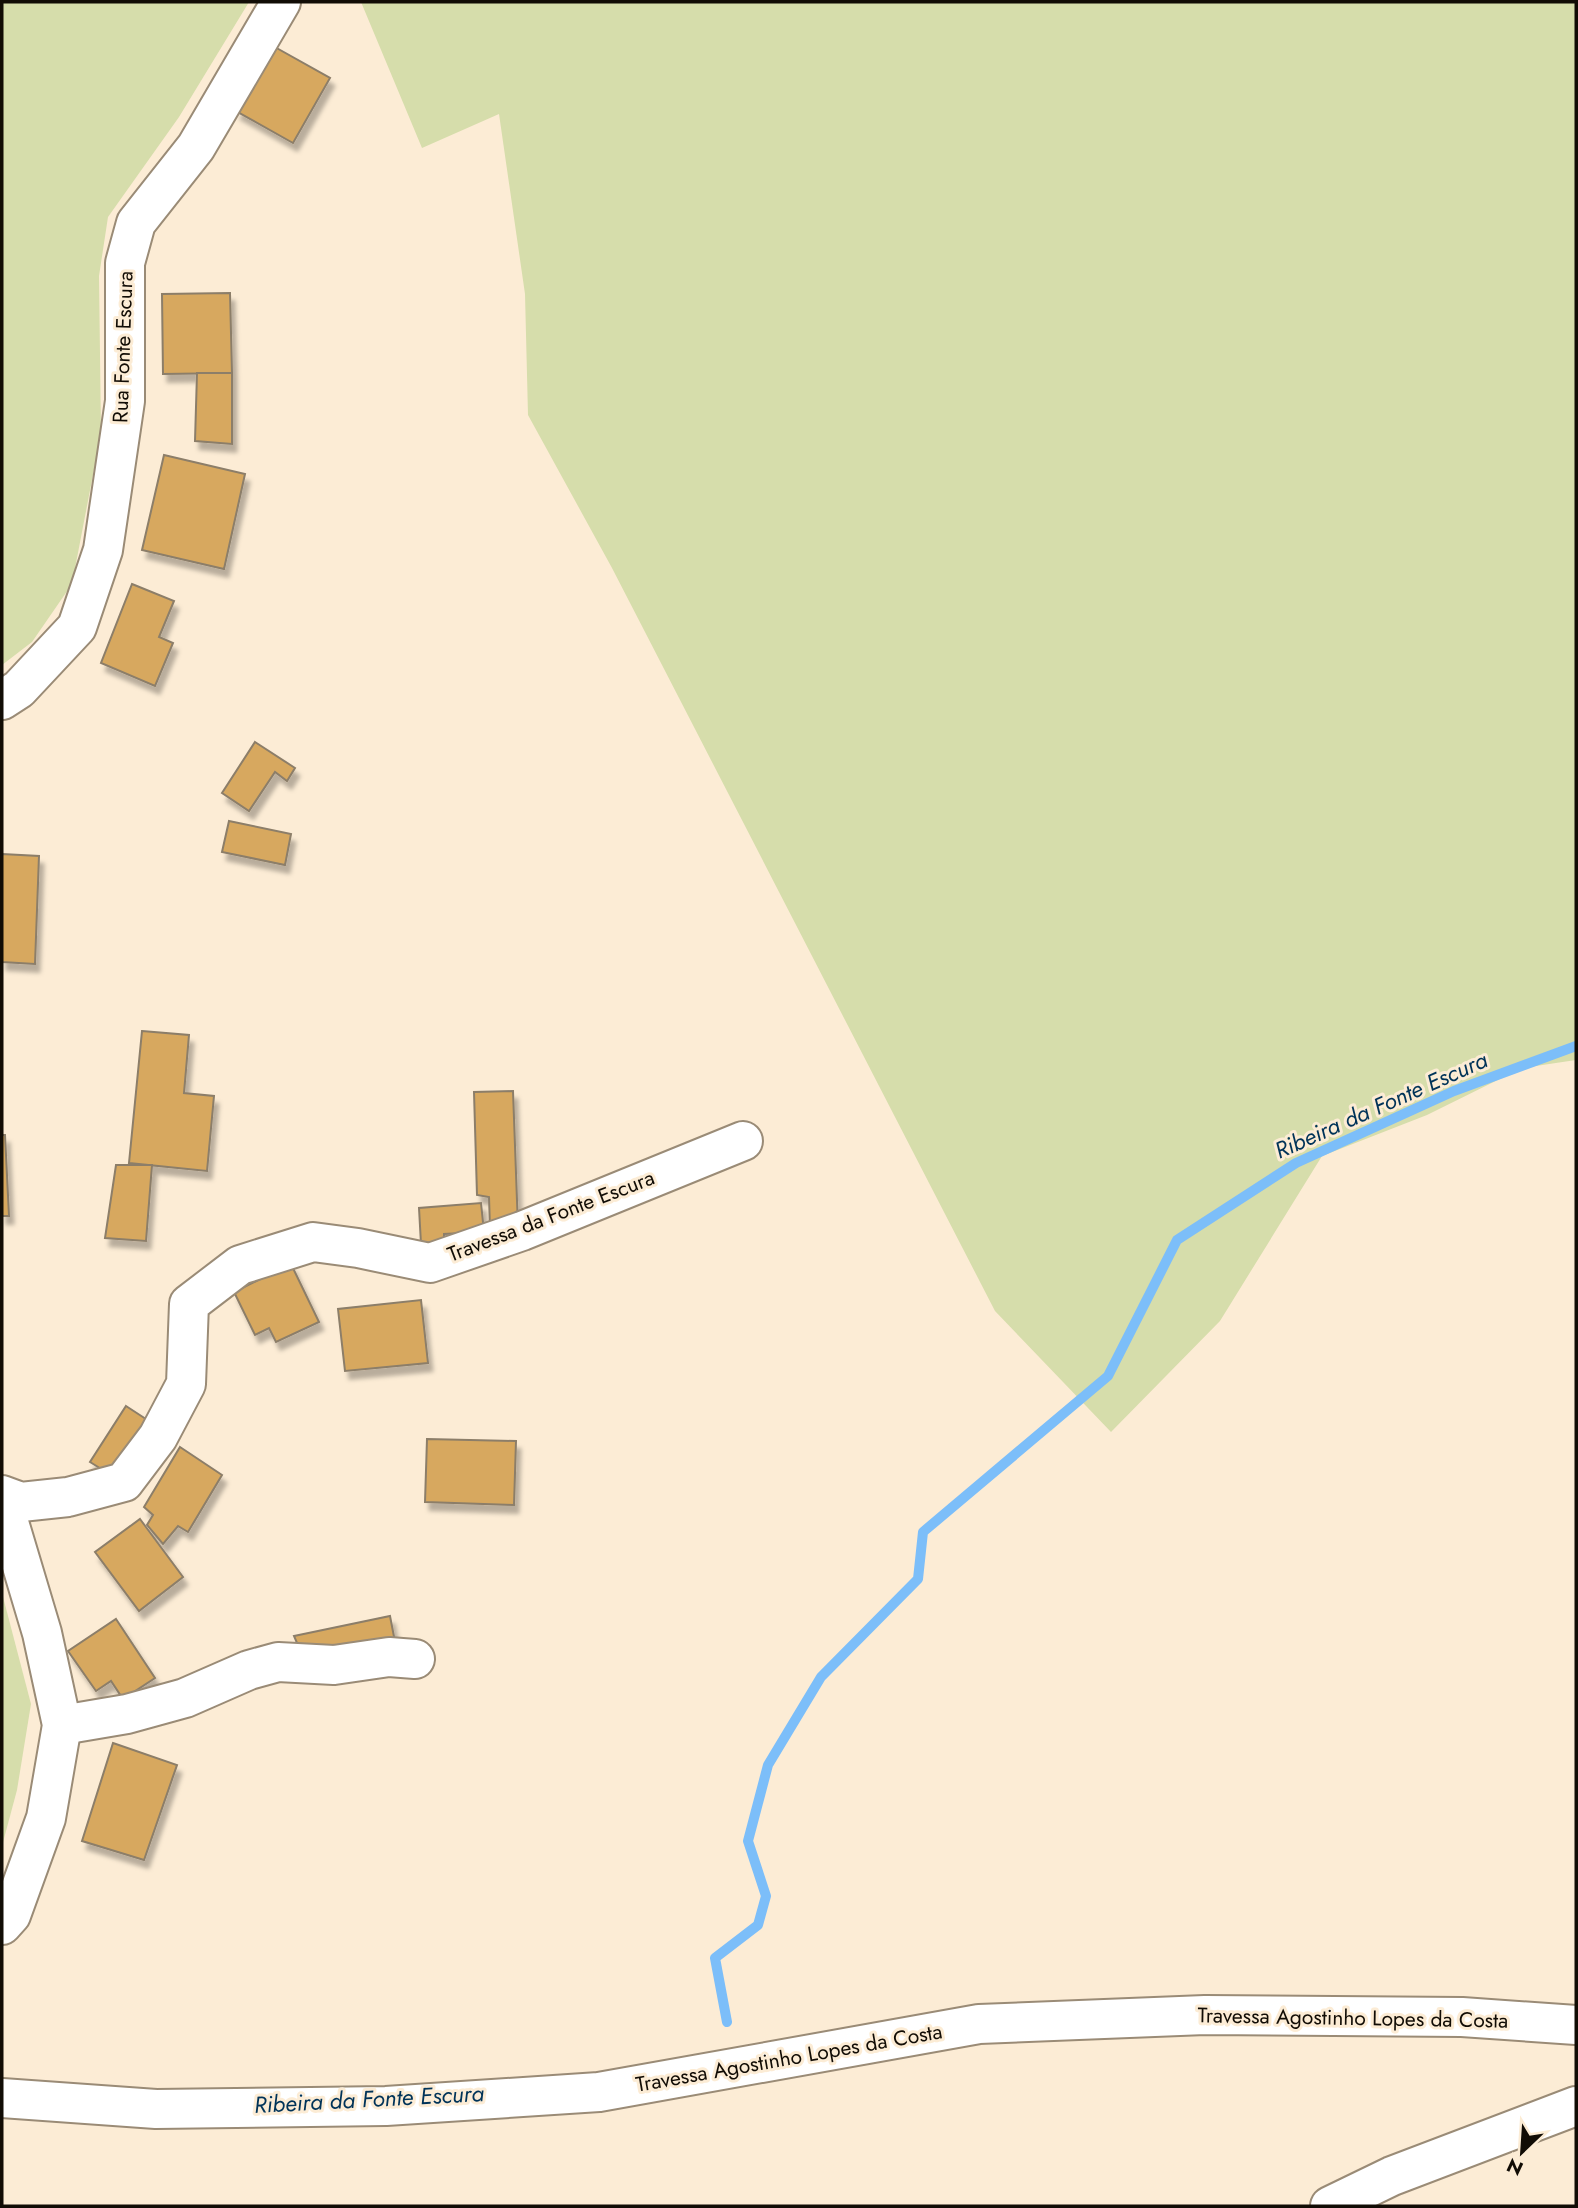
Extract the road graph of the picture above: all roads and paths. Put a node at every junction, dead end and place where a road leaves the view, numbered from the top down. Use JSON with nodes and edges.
{"nodes":[{"id":1,"x":281,"y":2,"type":"edge"},
{"id":2,"x":2,"y":700,"type":"edge"},
{"id":3,"x":743,"y":1141,"type":"dead end"},
{"id":4,"x":2,"y":1497,"type":"edge"},
{"id":5,"x":415,"y":1660,"type":"dead end"},
{"id":6,"x":62,"y":1725,"type":"junction"},
{"id":7,"x":2,"y":1925,"type":"edge"},
{"id":8,"x":1576,"y":2025,"type":"edge"},
{"id":9,"x":2,"y":2098,"type":"edge"},
{"id":10,"x":1576,"y":2106,"type":"edge"},
{"id":11,"x":1330,"y":2206,"type":"edge"}],
"edges":[{"from":1,"to":2,"type":"street","name":"Rua Fonte Escura"},
{"from":3,"to":4,"type":"street","name":"Travessa da Fonte Escura"},
{"from":4,"to":6,"type":"street"},
{"from":5,"to":6,"type":"street"},
{"from":6,"to":7,"type":"street"},
{"from":8,"to":9,"type":"street","name":"Travessa Agostinho Lopes da Costa"},
{"from":10,"to":11,"type":"street"}]}
